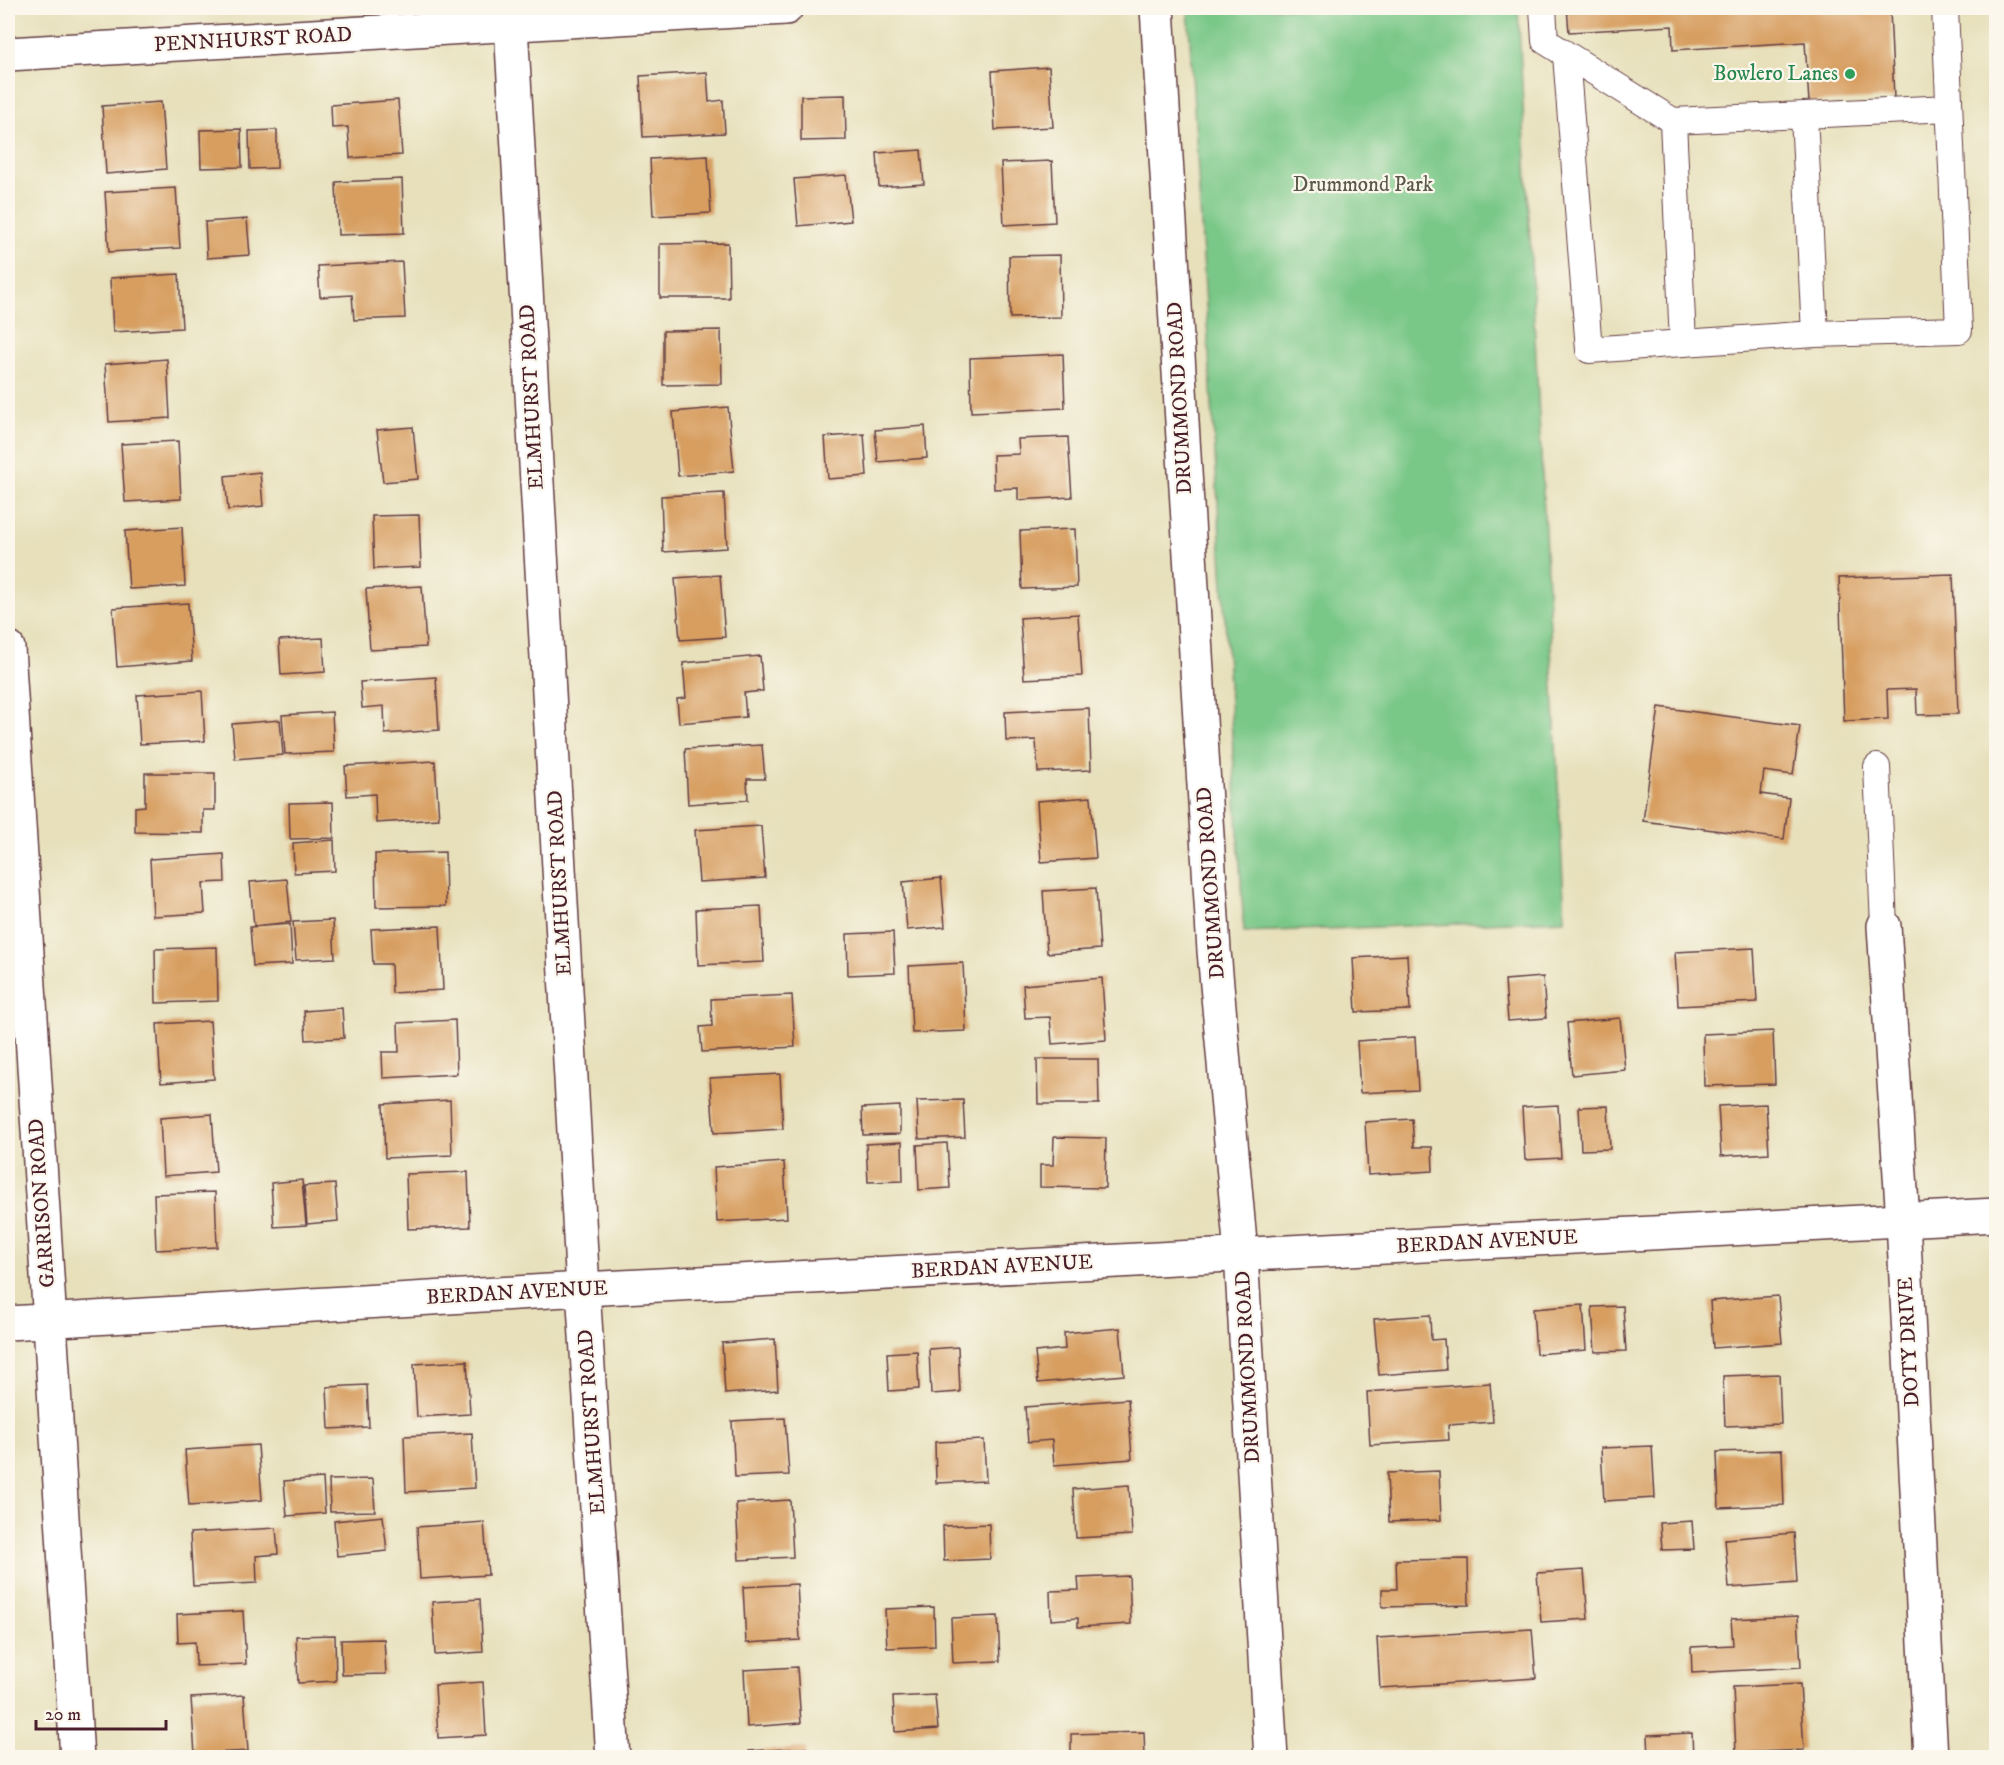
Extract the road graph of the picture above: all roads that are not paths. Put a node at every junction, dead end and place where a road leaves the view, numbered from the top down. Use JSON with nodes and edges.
{"nodes":[{"id":1,"x":786,"y":8,"type":"edge"},
{"id":2,"x":1157,"y":8,"type":"edge"},
{"id":3,"x":1543,"y":8,"type":"edge"},
{"id":4,"x":1945,"y":8,"type":"edge"},
{"id":5,"x":510,"y":16,"type":"edge"},
{"id":6,"x":8,"y":54,"type":"edge"},
{"id":7,"x":1566,"y":55,"type":"junction"},
{"id":8,"x":1949,"y":108,"type":"junction"},
{"id":9,"x":1804,"y":115,"type":"junction"},
{"id":10,"x":1673,"y":121,"type":"junction"},
{"id":11,"x":1815,"y":334,"type":"junction"},
{"id":12,"x":1683,"y":343,"type":"junction"},
{"id":13,"x":8,"y":648,"type":"edge"},
{"id":14,"x":1877,"y":767,"type":"dead end"},
{"id":15,"x":1884,"y":926,"type":"joint"},
{"id":16,"x":1996,"y":1215,"type":"edge"},
{"id":17,"x":1903,"y":1221,"type":"junction"},
{"id":18,"x":1241,"y":1254,"type":"junction"},
{"id":19,"x":583,"y":1289,"type":"junction"},
{"id":20,"x":50,"y":1321,"type":"junction"},
{"id":21,"x":8,"y":1323,"type":"edge"},
{"id":22,"x":77,"y":1758,"type":"edge"},
{"id":23,"x":613,"y":1758,"type":"edge"},
{"id":24,"x":1271,"y":1758,"type":"edge"},
{"id":25,"x":1931,"y":1758,"type":"edge"}],
"edges":[{"from":1,"to":5,"type":"street","name":"PENNHURST ROAD"},
{"from":2,"to":18,"type":"street","name":"DRUMMOND ROAD"},
{"from":3,"to":7,"type":"lane"},
{"from":4,"to":8,"type":"lane"},
{"from":5,"to":6,"type":"street","name":"PENNHURST ROAD"},
{"from":5,"to":19,"type":"street","name":"ELMHURST ROAD"},
{"from":7,"to":10,"type":"lane"},
{"from":7,"to":12,"type":"lane"},
{"from":8,"to":9,"type":"lane"},
{"from":8,"to":11,"type":"lane"},
{"from":9,"to":10,"type":"lane"},
{"from":9,"to":11,"type":"lane"},
{"from":10,"to":12,"type":"lane"},
{"from":11,"to":12,"type":"lane"},
{"from":13,"to":20,"type":"street","name":"GARRISON ROAD"},
{"from":14,"to":15,"type":"lane"},
{"from":15,"to":17,"type":"street","name":"DOTY DRIVE"},
{"from":16,"to":17,"type":"street","name":"BERDAN AVENUE"},
{"from":17,"to":18,"type":"street","name":"BERDAN AVENUE"},
{"from":17,"to":25,"type":"street","name":"DOTY DRIVE"},
{"from":18,"to":19,"type":"street","name":"BERDAN AVENUE"},
{"from":18,"to":24,"type":"street","name":"DRUMMOND ROAD"},
{"from":19,"to":20,"type":"street","name":"BERDAN AVENUE"},
{"from":19,"to":23,"type":"street","name":"ELMHURST ROAD"},
{"from":20,"to":21,"type":"street","name":"BERDAN AVENUE"},
{"from":20,"to":22,"type":"street","name":"GARRISON ROAD"}]}
